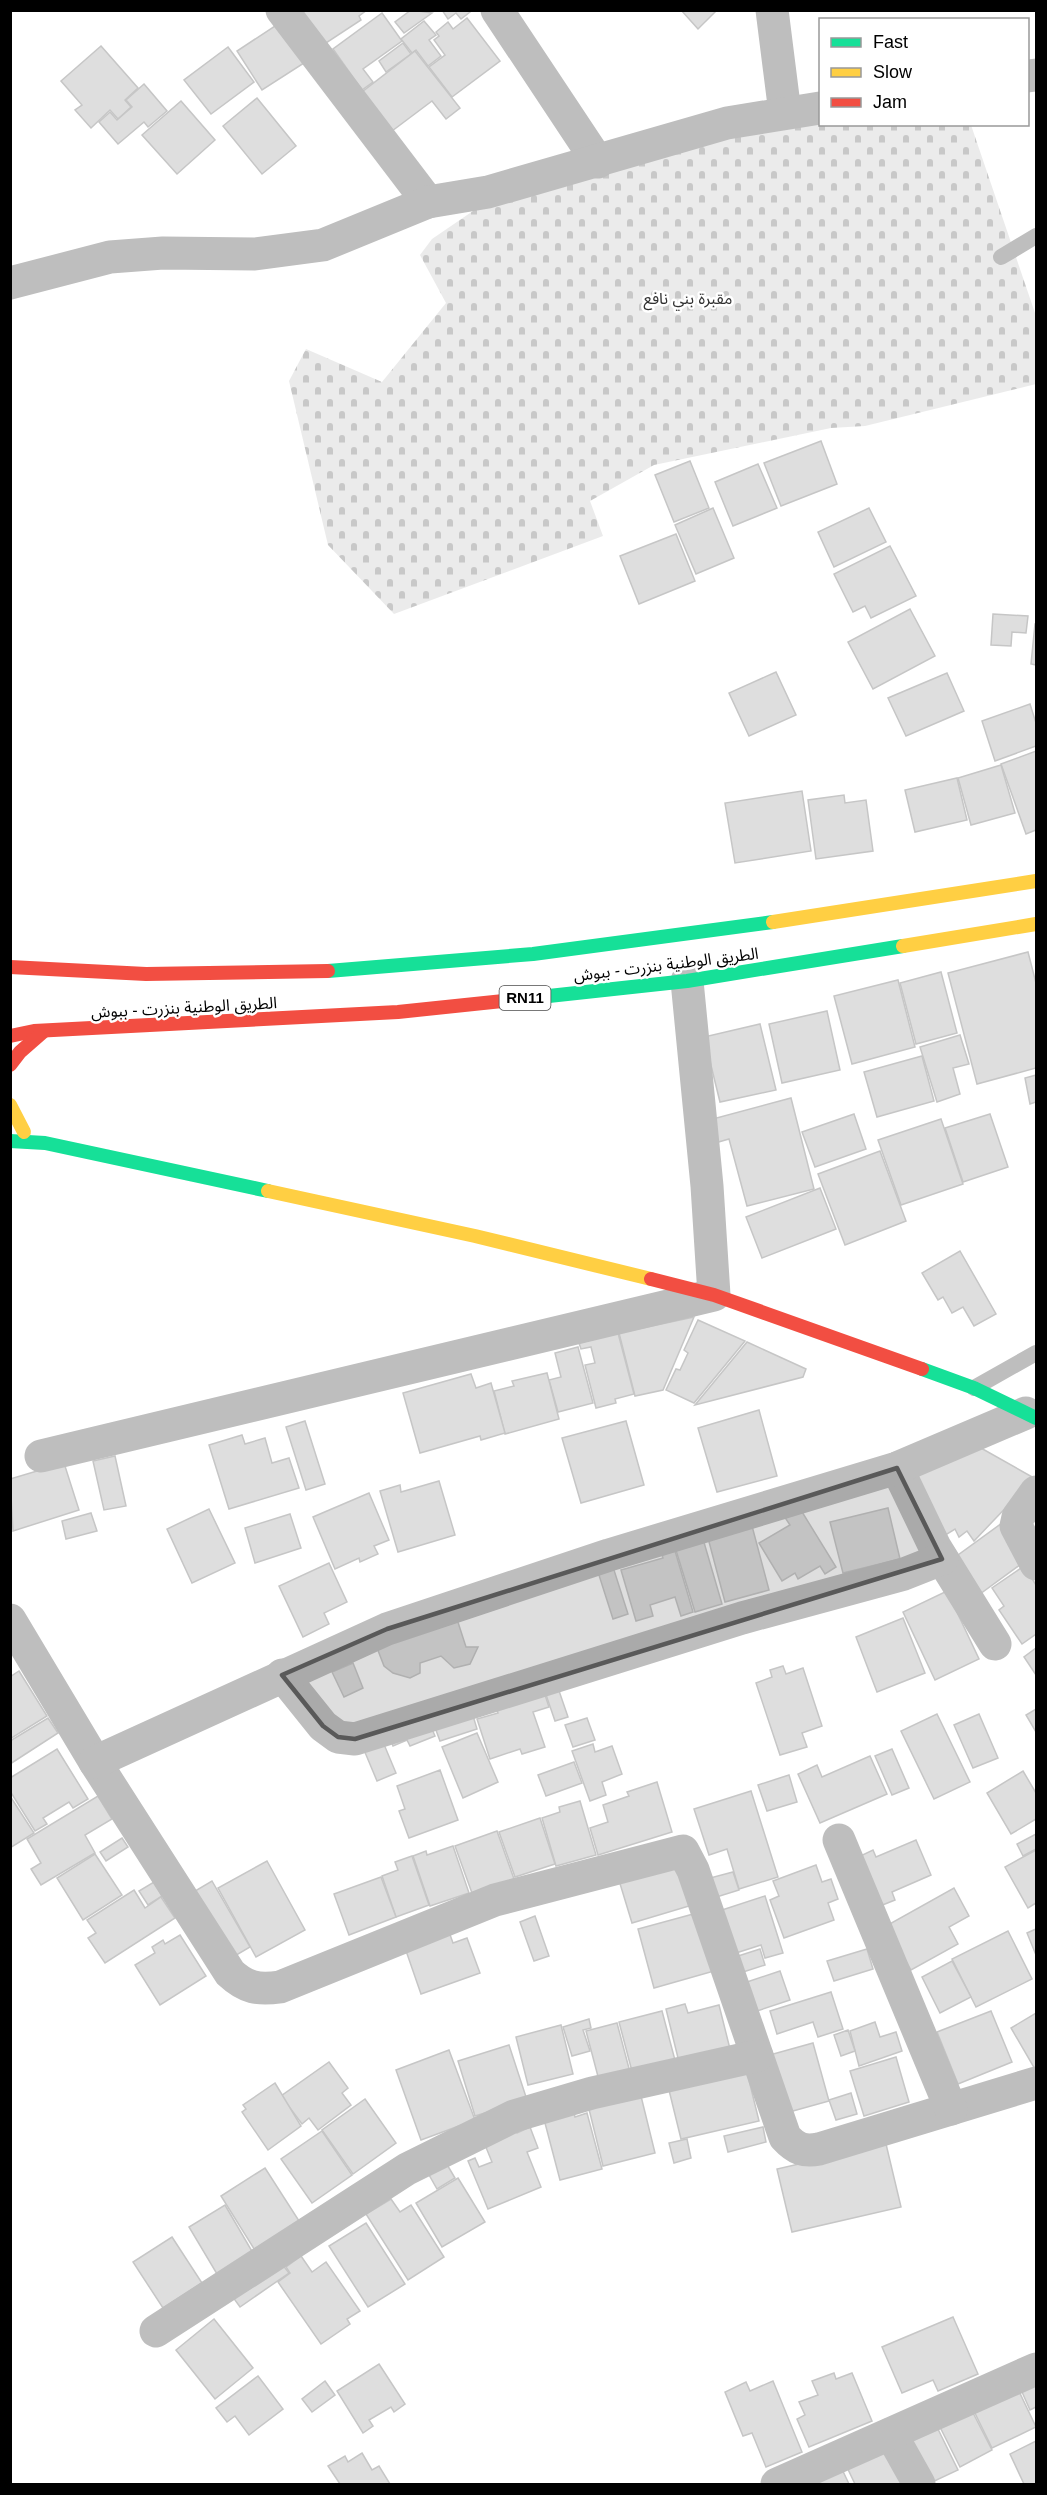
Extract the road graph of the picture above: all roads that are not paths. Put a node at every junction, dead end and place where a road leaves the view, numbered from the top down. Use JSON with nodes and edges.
{"nodes":[{"id":1,"x":282,"y":10,"type":"edge"},
{"id":2,"x":497,"y":10,"type":"edge"},
{"id":3,"x":772,"y":10,"type":"edge"},
{"id":4,"x":819,"y":108,"type":"edge"},
{"id":5,"x":785,"y":113,"type":"junction"},
{"id":6,"x":598,"y":162,"type":"junction"},
{"id":7,"x":428,"y":202,"type":"junction"},
{"id":8,"x":1036,"y":236,"type":"edge"},
{"id":9,"x":1001,"y":257,"type":"dead end"},
{"id":10,"x":10,"y":283,"type":"edge"},
{"id":11,"x":1036,"y":881,"type":"edge"},
{"id":12,"x":1036,"y":924,"type":"edge"},
{"id":13,"x":10,"y":967,"type":"edge"},
{"id":14,"x":687,"y":981,"type":"junction"},
{"id":15,"x":44,"y":1031,"type":"junction"},
{"id":16,"x":10,"y":1036,"type":"edge"},
{"id":17,"x":10,"y":1065,"type":"edge"},
{"id":18,"x":10,"y":1105,"type":"edge"},
{"id":19,"x":10,"y":1124,"type":"edge"},
{"id":20,"x":24,"y":1132,"type":"junction"},
{"id":21,"x":10,"y":1141,"type":"edge"},
{"id":22,"x":45,"y":1143,"type":"junction"},
{"id":23,"x":714,"y":1295,"type":"junction"},
{"id":24,"x":1036,"y":1353,"type":"edge"},
{"id":25,"x":974,"y":1388,"type":"junction"},
{"id":26,"x":1031,"y":1416,"type":"edge"},
{"id":27,"x":41,"y":1456,"type":"dead end"},
{"id":28,"x":897,"y":1468,"type":"junction"},
{"id":29,"x":1036,"y":1492,"type":"edge"},
{"id":30,"x":942,"y":1559,"type":"junction"},
{"id":31,"x":1036,"y":1564,"type":"edge"},
{"id":32,"x":10,"y":1620,"type":"edge"},
{"id":33,"x":994,"y":1644,"type":"dead end"},
{"id":34,"x":282,"y":1675,"type":"junction"},
{"id":35,"x":95,"y":1762,"type":"junction"},
{"id":36,"x":839,"y":1840,"type":"dead end"},
{"id":37,"x":757,"y":2056,"type":"junction"},
{"id":38,"x":1036,"y":2083,"type":"edge"},
{"id":39,"x":951,"y":2109,"type":"junction"},
{"id":40,"x":156,"y":2331,"type":"dead end"},
{"id":41,"x":1036,"y":2369,"type":"edge"},
{"id":42,"x":891,"y":2434,"type":"junction"},
{"id":43,"x":793,"y":2481,"type":"edge"},
{"id":44,"x":919,"y":2484,"type":"edge"}],
"edges":[{"from":1,"to":7,"type":"street"},
{"from":2,"to":6,"type":"street"},
{"from":3,"to":5,"type":"street"},
{"from":4,"to":5,"type":"street"},
{"from":5,"to":6,"type":"street"},
{"from":6,"to":7,"type":"street"},
{"from":7,"to":10,"type":"street"},
{"from":8,"to":9,"type":"lane"},
{"from":11,"to":13,"type":"main road","name":"الطريق الوطنية بنزرت - ببوش"},
{"from":12,"to":14,"type":"main road","name":"الطريق الوطنية بنزرت - ببوش","number":"RN11"},
{"from":14,"to":15,"type":"main road","name":"الطريق الوطنية بنزرت - ببوش","number":"RN11"},
{"from":14,"to":23,"type":"street"},
{"from":15,"to":16,"type":"main road","name":"الطريق الوطنية بنزرت - ببوش","number":"RN11"},
{"from":15,"to":17,"type":"main road"},
{"from":18,"to":20,"type":"main road"},
{"from":19,"to":20,"type":"main road"},
{"from":20,"to":22,"type":"main road"},
{"from":21,"to":22,"type":"main road"},
{"from":22,"to":23,"type":"main road"},
{"from":23,"to":25,"type":"main road"},
{"from":23,"to":27,"type":"street"},
{"from":24,"to":25,"type":"lane"},
{"from":25,"to":26,"type":"main road"},
{"from":26,"to":28,"type":"street"},
{"from":28,"to":30,"type":"street"},
{"from":28,"to":34,"type":"street"},
{"from":29,"to":31,"type":"street"},
{"from":30,"to":33,"type":"street"},
{"from":30,"to":34,"type":"street"},
{"from":32,"to":35,"type":"street"},
{"from":34,"to":35,"type":"street"},
{"from":35,"to":37,"type":"street"},
{"from":36,"to":39,"type":"street"},
{"from":37,"to":39,"type":"street"},
{"from":37,"to":40,"type":"street"},
{"from":38,"to":39,"type":"street"},
{"from":41,"to":42,"type":"street"},
{"from":42,"to":43,"type":"street"},
{"from":42,"to":44,"type":"street"}]}
